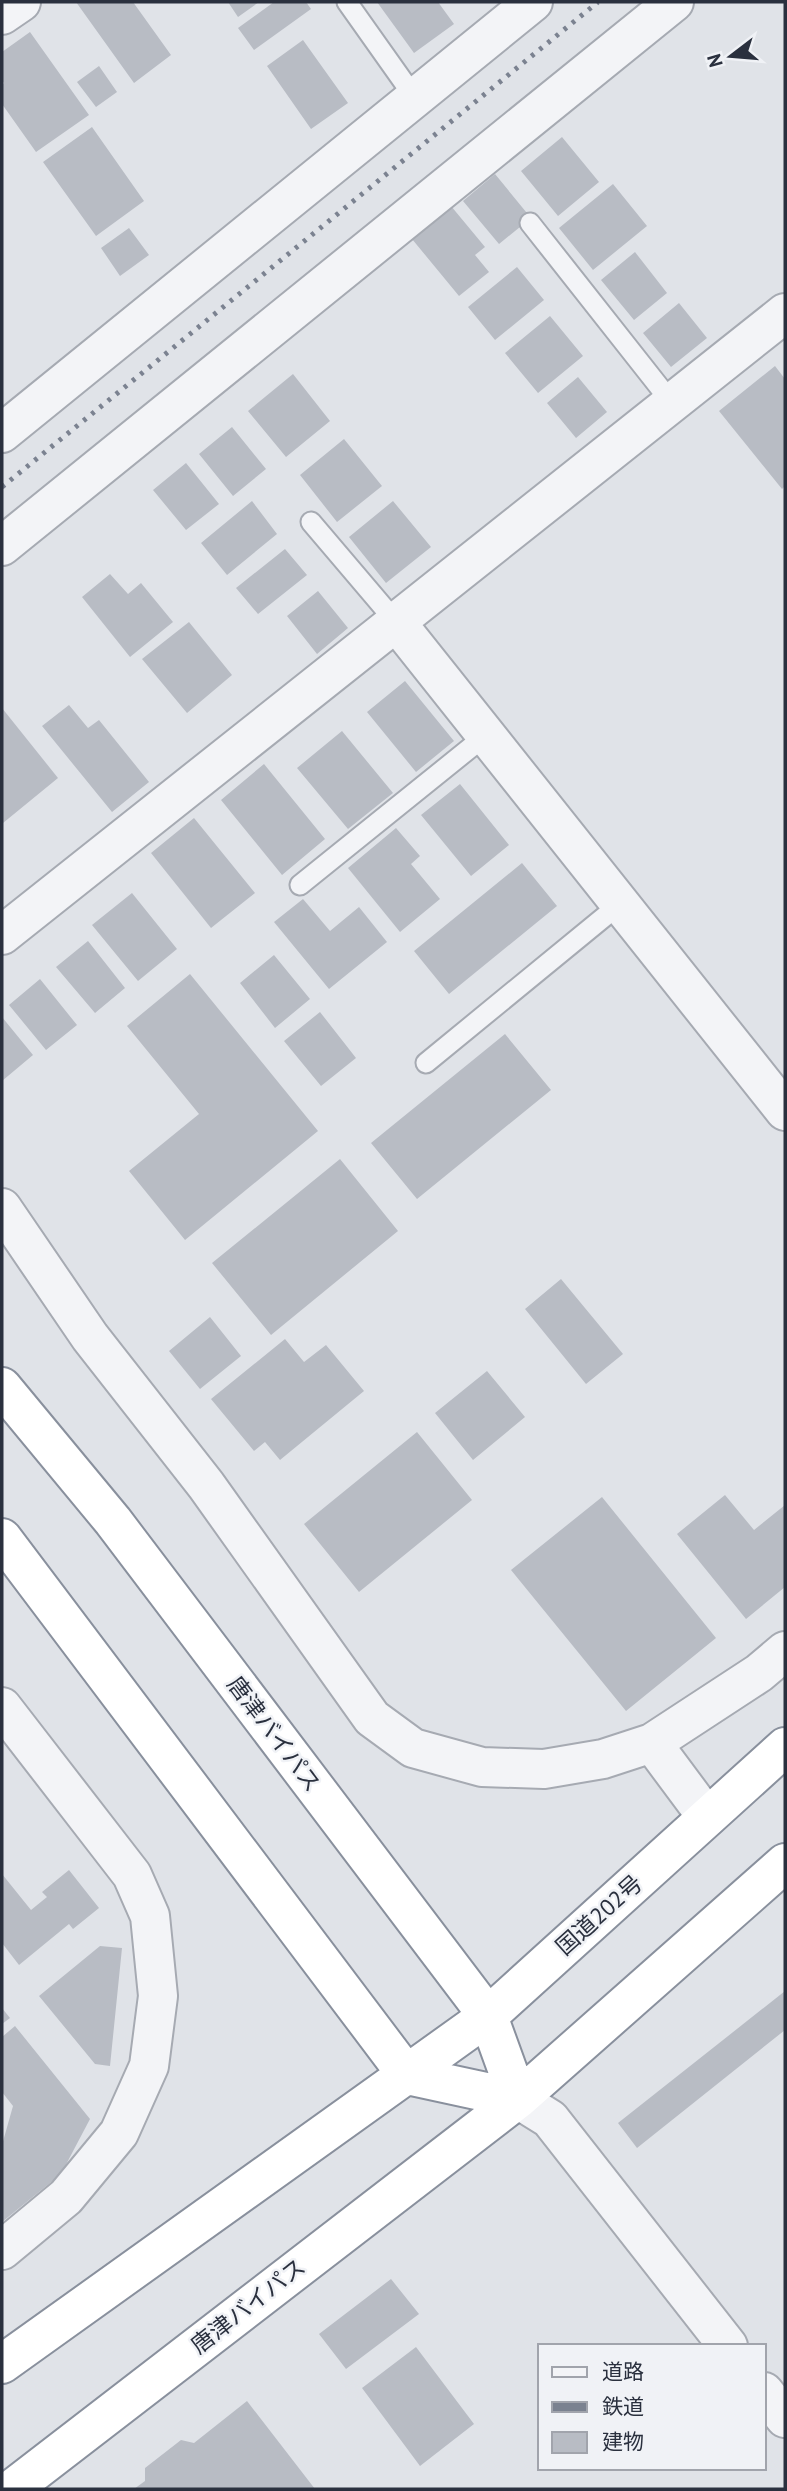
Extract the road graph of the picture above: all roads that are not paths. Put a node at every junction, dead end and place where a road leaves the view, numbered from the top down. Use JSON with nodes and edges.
{"nodes":[{"id":1,"x":21,"y":2,"type":"edge"},
{"id":2,"x":347,"y":2,"type":"edge"},
{"id":3,"x":533,"y":2,"type":"edge"},
{"id":4,"x":674,"y":2,"type":"edge"},
{"id":5,"x":2,"y":15,"type":"edge"},
{"id":6,"x":415,"y":98,"type":"junction"},
{"id":7,"x":530,"y":223,"type":"dead end"},
{"id":8,"x":785,"y":313,"type":"edge"},
{"id":9,"x":672,"y":403,"type":"junction"},
{"id":10,"x":2,"y":433,"type":"edge"},
{"id":11,"x":311,"y":522,"type":"dead end"},
{"id":12,"x":2,"y":546,"type":"edge"},
{"id":13,"x":396,"y":622,"type":"junction"},
{"id":14,"x":485,"y":736,"type":"junction"},
{"id":15,"x":300,"y":885,"type":"dead end"},
{"id":16,"x":620,"y":904,"type":"junction"},
{"id":17,"x":2,"y":935,"type":"edge"},
{"id":18,"x":426,"y":1063,"type":"dead end"},
{"id":19,"x":785,"y":1111,"type":"edge"},
{"id":20,"x":2,"y":1208,"type":"edge"},
{"id":21,"x":2,"y":1387,"type":"edge"},
{"id":22,"x":2,"y":1538,"type":"edge"},
{"id":23,"x":785,"y":1651,"type":"edge"},
{"id":24,"x":2,"y":1707,"type":"edge"},
{"id":25,"x":652,"y":1743,"type":"junction"},
{"id":26,"x":785,"y":1747,"type":"edge"},
{"id":27,"x":707,"y":1817,"type":"junction"},
{"id":28,"x":785,"y":1863,"type":"edge"},
{"id":29,"x":488,"y":2016,"type":"junction"},
{"id":30,"x":407,"y":2075,"type":"junction"},
{"id":31,"x":518,"y":2099,"type":"junction"},
{"id":32,"x":2,"y":2250,"type":"edge"},
{"id":33,"x":726,"y":2344,"type":"edge"},
{"id":34,"x":2,"y":2364,"type":"edge"},
{"id":35,"x":766,"y":2394,"type":"edge"},
{"id":36,"x":785,"y":2418,"type":"edge"},
{"id":37,"x":12,"y":2489,"type":"edge"}],
"edges":[{"from":1,"to":5,"type":"street"},
{"from":2,"to":6,"type":"lane"},
{"from":3,"to":6,"type":"street"},
{"from":4,"to":12,"type":"street"},
{"from":6,"to":10,"type":"street"},
{"from":7,"to":9,"type":"lane"},
{"from":8,"to":9,"type":"street"},
{"from":9,"to":13,"type":"street"},
{"from":11,"to":13,"type":"lane"},
{"from":13,"to":14,"type":"street"},
{"from":13,"to":17,"type":"street"},
{"from":14,"to":15,"type":"lane"},
{"from":14,"to":16,"type":"street"},
{"from":16,"to":18,"type":"lane"},
{"from":16,"to":19,"type":"street"},
{"from":20,"to":25,"type":"street"},
{"from":21,"to":29,"type":"highway","name":"唐津バイパス"},
{"from":22,"to":30,"type":"highway"},
{"from":23,"to":25,"type":"street"},
{"from":24,"to":32,"type":"street"},
{"from":25,"to":27,"type":"street"},
{"from":26,"to":27,"type":"highway","name":"国道202号"},
{"from":27,"to":29,"type":"highway","name":"国道202号"},
{"from":28,"to":31,"type":"highway"},
{"from":29,"to":30,"type":"highway","name":"国道202号"},
{"from":29,"to":31,"type":"highway","name":"唐津バイパス"},
{"from":30,"to":31,"type":"highway"},
{"from":30,"to":34,"type":"highway"},
{"from":31,"to":33,"type":"street"},
{"from":31,"to":37,"type":"highway","name":"唐津バイパス"},
{"from":35,"to":36,"type":"street"}]}
